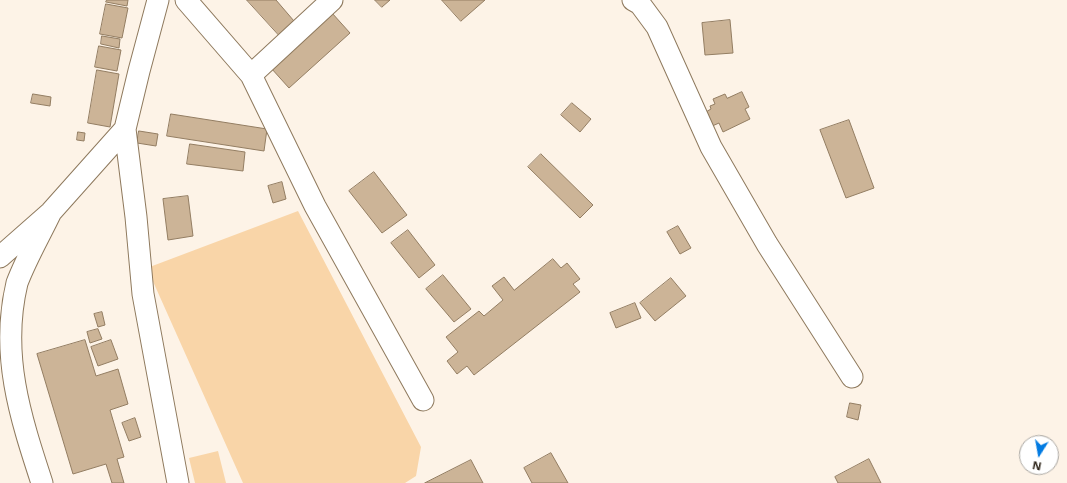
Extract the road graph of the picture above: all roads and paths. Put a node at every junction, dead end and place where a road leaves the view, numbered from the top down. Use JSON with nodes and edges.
{"nodes":[{"id":1,"x":158,"y":0,"type":"edge"},
{"id":2,"x":186,"y":0,"type":"edge"},
{"id":3,"x":332,"y":0,"type":"edge"},
{"id":4,"x":633,"y":0,"type":"edge"},
{"id":5,"x":251,"y":75,"type":"junction"},
{"id":6,"x":125,"y":129,"type":"junction"},
{"id":7,"x":51,"y":212,"type":"junction"},
{"id":8,"x":0,"y":257,"type":"edge"},
{"id":9,"x":852,"y":377,"type":"dead end"},
{"id":10,"x":423,"y":400,"type":"dead end"},
{"id":11,"x":42,"y":483,"type":"edge"},
{"id":12,"x":178,"y":483,"type":"edge"}],
"edges":[{"from":1,"to":6,"type":"street"},
{"from":2,"to":5,"type":"street"},
{"from":3,"to":5,"type":"street"},
{"from":4,"to":9,"type":"street"},
{"from":5,"to":10,"type":"street"},
{"from":6,"to":7,"type":"street"},
{"from":6,"to":12,"type":"street"},
{"from":7,"to":8,"type":"street"},
{"from":7,"to":11,"type":"street"}]}
